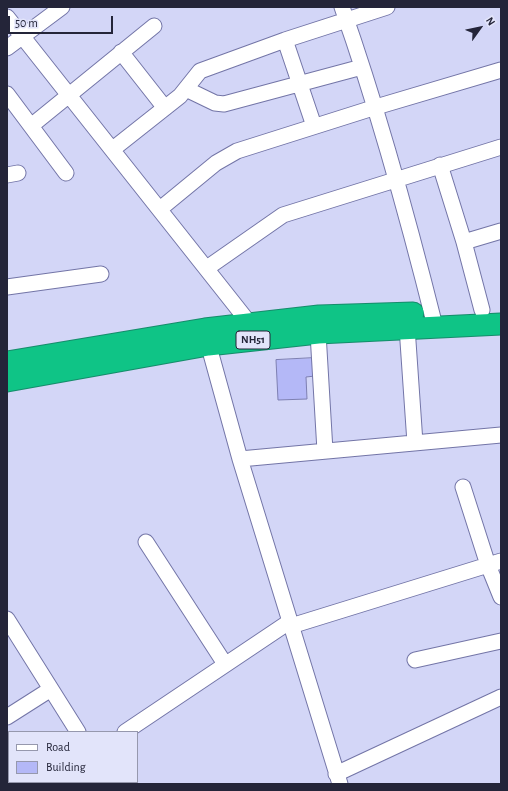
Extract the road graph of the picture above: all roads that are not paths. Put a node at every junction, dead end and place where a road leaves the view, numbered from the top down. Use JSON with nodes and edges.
{"nodes":[{"id":1,"x":62,"y":7,"type":"edge"},
{"id":2,"x":387,"y":7,"type":"edge"},
{"id":3,"x":344,"y":14,"type":"edge"},
{"id":4,"x":7,"y":17,"type":"edge"},
{"id":5,"x":154,"y":26,"type":"dead end"},
{"id":6,"x":23,"y":37,"type":"junction"},
{"id":7,"x":285,"y":40,"type":"junction"},
{"id":8,"x":7,"y":48,"type":"edge"},
{"id":9,"x":121,"y":52,"type":"junction"},
{"id":10,"x":362,"y":67,"type":"junction"},
{"id":11,"x":501,"y":70,"type":"edge"},
{"id":12,"x":301,"y":85,"type":"junction"},
{"id":13,"x":186,"y":89,"type":"junction"},
{"id":14,"x":7,"y":94,"type":"edge"},
{"id":15,"x":69,"y":96,"type":"junction"},
{"id":16,"x":376,"y":107,"type":"junction"},
{"id":17,"x":165,"y":108,"type":"junction"},
{"id":18,"x":31,"y":126,"type":"junction"},
{"id":19,"x":314,"y":126,"type":"junction"},
{"id":20,"x":501,"y":147,"type":"edge"},
{"id":21,"x":113,"y":149,"type":"junction"},
{"id":22,"x":440,"y":165,"type":"junction"},
{"id":23,"x":66,"y":173,"type":"dead end"},
{"id":24,"x":397,"y":178,"type":"junction"},
{"id":25,"x":160,"y":209,"type":"junction"},
{"id":26,"x":501,"y":231,"type":"edge"},
{"id":27,"x":464,"y":242,"type":"junction"},
{"id":28,"x":207,"y":268,"type":"junction"},
{"id":29,"x":101,"y":274,"type":"dead end"},
{"id":30,"x":7,"y":287,"type":"edge"},
{"id":31,"x":492,"y":310,"type":"edge"},
{"id":32,"x":433,"y":319,"type":"junction"},
{"id":33,"x":250,"y":324,"type":"junction"},
{"id":34,"x":501,"y":324,"type":"edge"},
{"id":35,"x":407,"y":327,"type":"junction"},
{"id":36,"x":318,"y":333,"type":"junction"},
{"id":37,"x":207,"y":337,"type":"junction"},
{"id":38,"x":7,"y":362,"type":"edge"},
{"id":39,"x":7,"y":381,"type":"edge"},
{"id":40,"x":501,"y":435,"type":"edge"},
{"id":41,"x":415,"y":443,"type":"junction"},
{"id":42,"x":325,"y":451,"type":"junction"},
{"id":43,"x":240,"y":459,"type":"junction"},
{"id":44,"x":463,"y":487,"type":"dead end"},
{"id":45,"x":146,"y":542,"type":"dead end"},
{"id":46,"x":494,"y":563,"type":"edge"},
{"id":47,"x":501,"y":597,"type":"edge"},
{"id":48,"x":7,"y":619,"type":"edge"},
{"id":49,"x":290,"y":624,"type":"junction"},
{"id":50,"x":501,"y":641,"type":"edge"},
{"id":51,"x":415,"y":660,"type":"dead end"},
{"id":52,"x":226,"y":664,"type":"junction"},
{"id":53,"x":51,"y":689,"type":"junction"},
{"id":54,"x":501,"y":697,"type":"edge"},
{"id":55,"x":7,"y":717,"type":"edge"},
{"id":56,"x":77,"y":731,"type":"edge"},
{"id":57,"x":126,"y":731,"type":"edge"},
{"id":58,"x":338,"y":779,"type":"edge"}],
"edges":[{"from":1,"to":6,"type":"street"},
{"from":2,"to":3,"type":"street"},
{"from":3,"to":7,"type":"street"},
{"from":3,"to":10,"type":"street"},
{"from":4,"to":6,"type":"street"},
{"from":5,"to":9,"type":"street"},
{"from":6,"to":8,"type":"street"},
{"from":6,"to":15,"type":"street"},
{"from":7,"to":12,"type":"street"},
{"from":7,"to":13,"type":"street"},
{"from":9,"to":15,"type":"street"},
{"from":9,"to":17,"type":"street"},
{"from":10,"to":12,"type":"street"},
{"from":10,"to":16,"type":"street"},
{"from":11,"to":16,"type":"street"},
{"from":12,"to":13,"type":"street"},
{"from":12,"to":19,"type":"street"},
{"from":13,"to":17,"type":"street"},
{"from":14,"to":18,"type":"street"},
{"from":15,"to":18,"type":"street"},
{"from":15,"to":21,"type":"street"},
{"from":16,"to":19,"type":"street"},
{"from":16,"to":24,"type":"street"},
{"from":17,"to":21,"type":"street"},
{"from":18,"to":23,"type":"street"},
{"from":19,"to":25,"type":"street"},
{"from":20,"to":22,"type":"street"},
{"from":21,"to":25,"type":"street"},
{"from":22,"to":24,"type":"street"},
{"from":22,"to":27,"type":"street"},
{"from":24,"to":28,"type":"street"},
{"from":24,"to":32,"type":"street"},
{"from":25,"to":28,"type":"street"},
{"from":26,"to":27,"type":"street"},
{"from":27,"to":31,"type":"street"},
{"from":28,"to":33,"type":"street"},
{"from":29,"to":30,"type":"street"},
{"from":31,"to":32,"type":"highway","number":"NH51"},
{"from":32,"to":33,"type":"highway","number":"NH51"},
{"from":32,"to":34,"type":"highway","number":"NH51"},
{"from":32,"to":35,"type":"highway","number":"NH51"},
{"from":33,"to":37,"type":"highway","number":"NH51"},
{"from":35,"to":36,"type":"highway","number":"NH51"},
{"from":35,"to":41,"type":"street"},
{"from":36,"to":37,"type":"highway","number":"NH51"},
{"from":36,"to":42,"type":"street"},
{"from":37,"to":38,"type":"highway","number":"NH51"},
{"from":37,"to":39,"type":"highway","number":"NH51"},
{"from":37,"to":43,"type":"street"},
{"from":40,"to":41,"type":"street"},
{"from":41,"to":42,"type":"street"},
{"from":42,"to":43,"type":"street"},
{"from":43,"to":49,"type":"street"},
{"from":44,"to":46,"type":"street"},
{"from":45,"to":52,"type":"street"},
{"from":46,"to":47,"type":"street"},
{"from":46,"to":49,"type":"street"},
{"from":48,"to":53,"type":"street"},
{"from":49,"to":52,"type":"street"},
{"from":49,"to":58,"type":"street"},
{"from":50,"to":51,"type":"street"},
{"from":52,"to":57,"type":"street"},
{"from":53,"to":55,"type":"street"},
{"from":53,"to":56,"type":"street"},
{"from":54,"to":58,"type":"street"}]}
